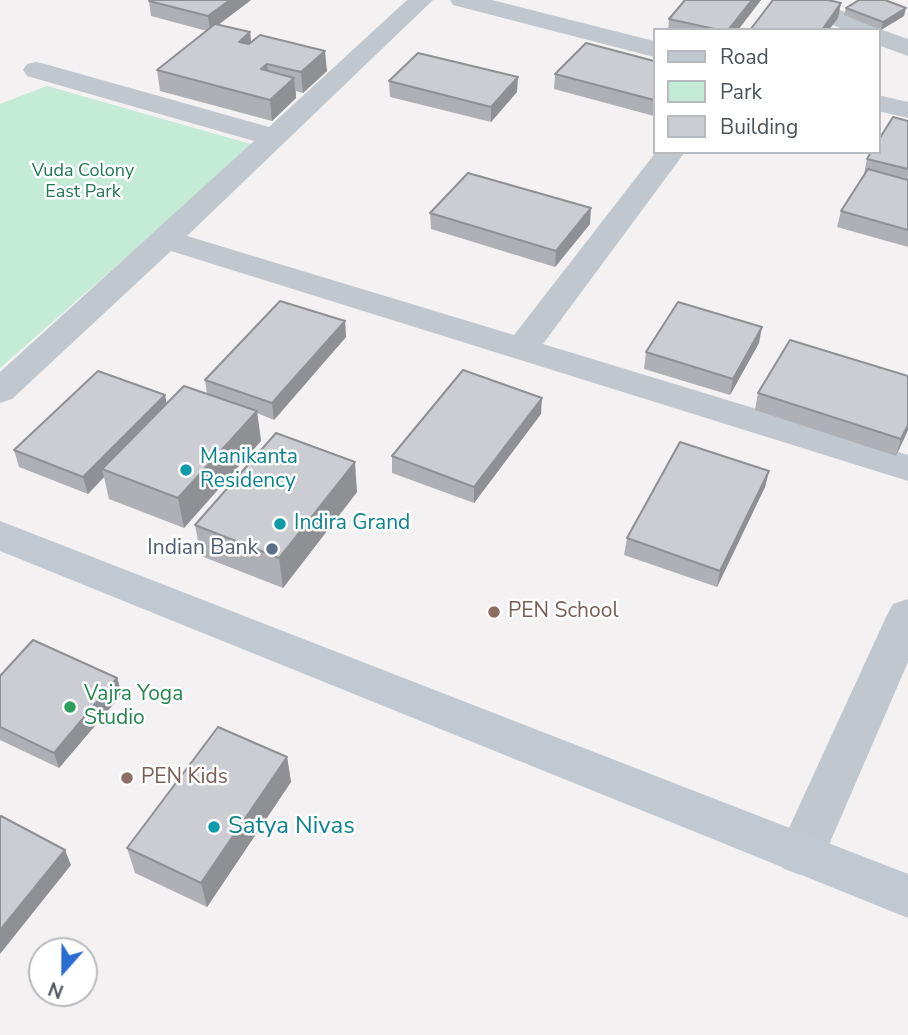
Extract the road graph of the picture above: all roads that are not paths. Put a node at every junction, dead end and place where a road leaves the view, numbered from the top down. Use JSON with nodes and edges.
{"nodes":[{"id":1,"x":421,"y":0,"type":"edge"},
{"id":2,"x":462,"y":0,"type":"edge"},
{"id":3,"x":553,"y":0,"type":"edge"},
{"id":4,"x":799,"y":0,"type":"edge"},
{"id":5,"x":529,"y":19,"type":"junction"},
{"id":6,"x":862,"y":28,"type":"edge"},
{"id":7,"x":880,"y":36,"type":"edge"},
{"id":8,"x":908,"y":48,"type":"edge"},
{"id":9,"x":652,"y":49,"type":"edge"},
{"id":10,"x":36,"y":70,"type":"dead end"},
{"id":11,"x":880,"y":103,"type":"edge"},
{"id":12,"x":908,"y":110,"type":"edge"},
{"id":13,"x":273,"y":137,"type":"junction"},
{"id":14,"x":669,"y":154,"type":"edge"},
{"id":15,"x":165,"y":239,"type":"junction"},
{"id":16,"x":521,"y":349,"type":"junction"},
{"id":17,"x":0,"y":391,"type":"edge"},
{"id":18,"x":908,"y":468,"type":"edge"},
{"id":19,"x":0,"y":535,"type":"edge"},
{"id":20,"x":908,"y":615,"type":"edge"},
{"id":21,"x":801,"y":854,"type":"junction"},
{"id":22,"x":908,"y":896,"type":"edge"}],
"edges":[{"from":1,"to":13,"type":"street"},
{"from":2,"to":5,"type":"street"},
{"from":3,"to":5,"type":"street"},
{"from":4,"to":6,"type":"street"},
{"from":5,"to":9,"type":"street"},
{"from":7,"to":8,"type":"street"},
{"from":10,"to":13,"type":"street"},
{"from":11,"to":12,"type":"street"},
{"from":13,"to":15,"type":"street"},
{"from":14,"to":16,"type":"street"},
{"from":15,"to":16,"type":"street"},
{"from":15,"to":17,"type":"street"},
{"from":16,"to":18,"type":"street"},
{"from":19,"to":21,"type":"main road"},
{"from":20,"to":21,"type":"street"},
{"from":21,"to":22,"type":"main road"}]}
